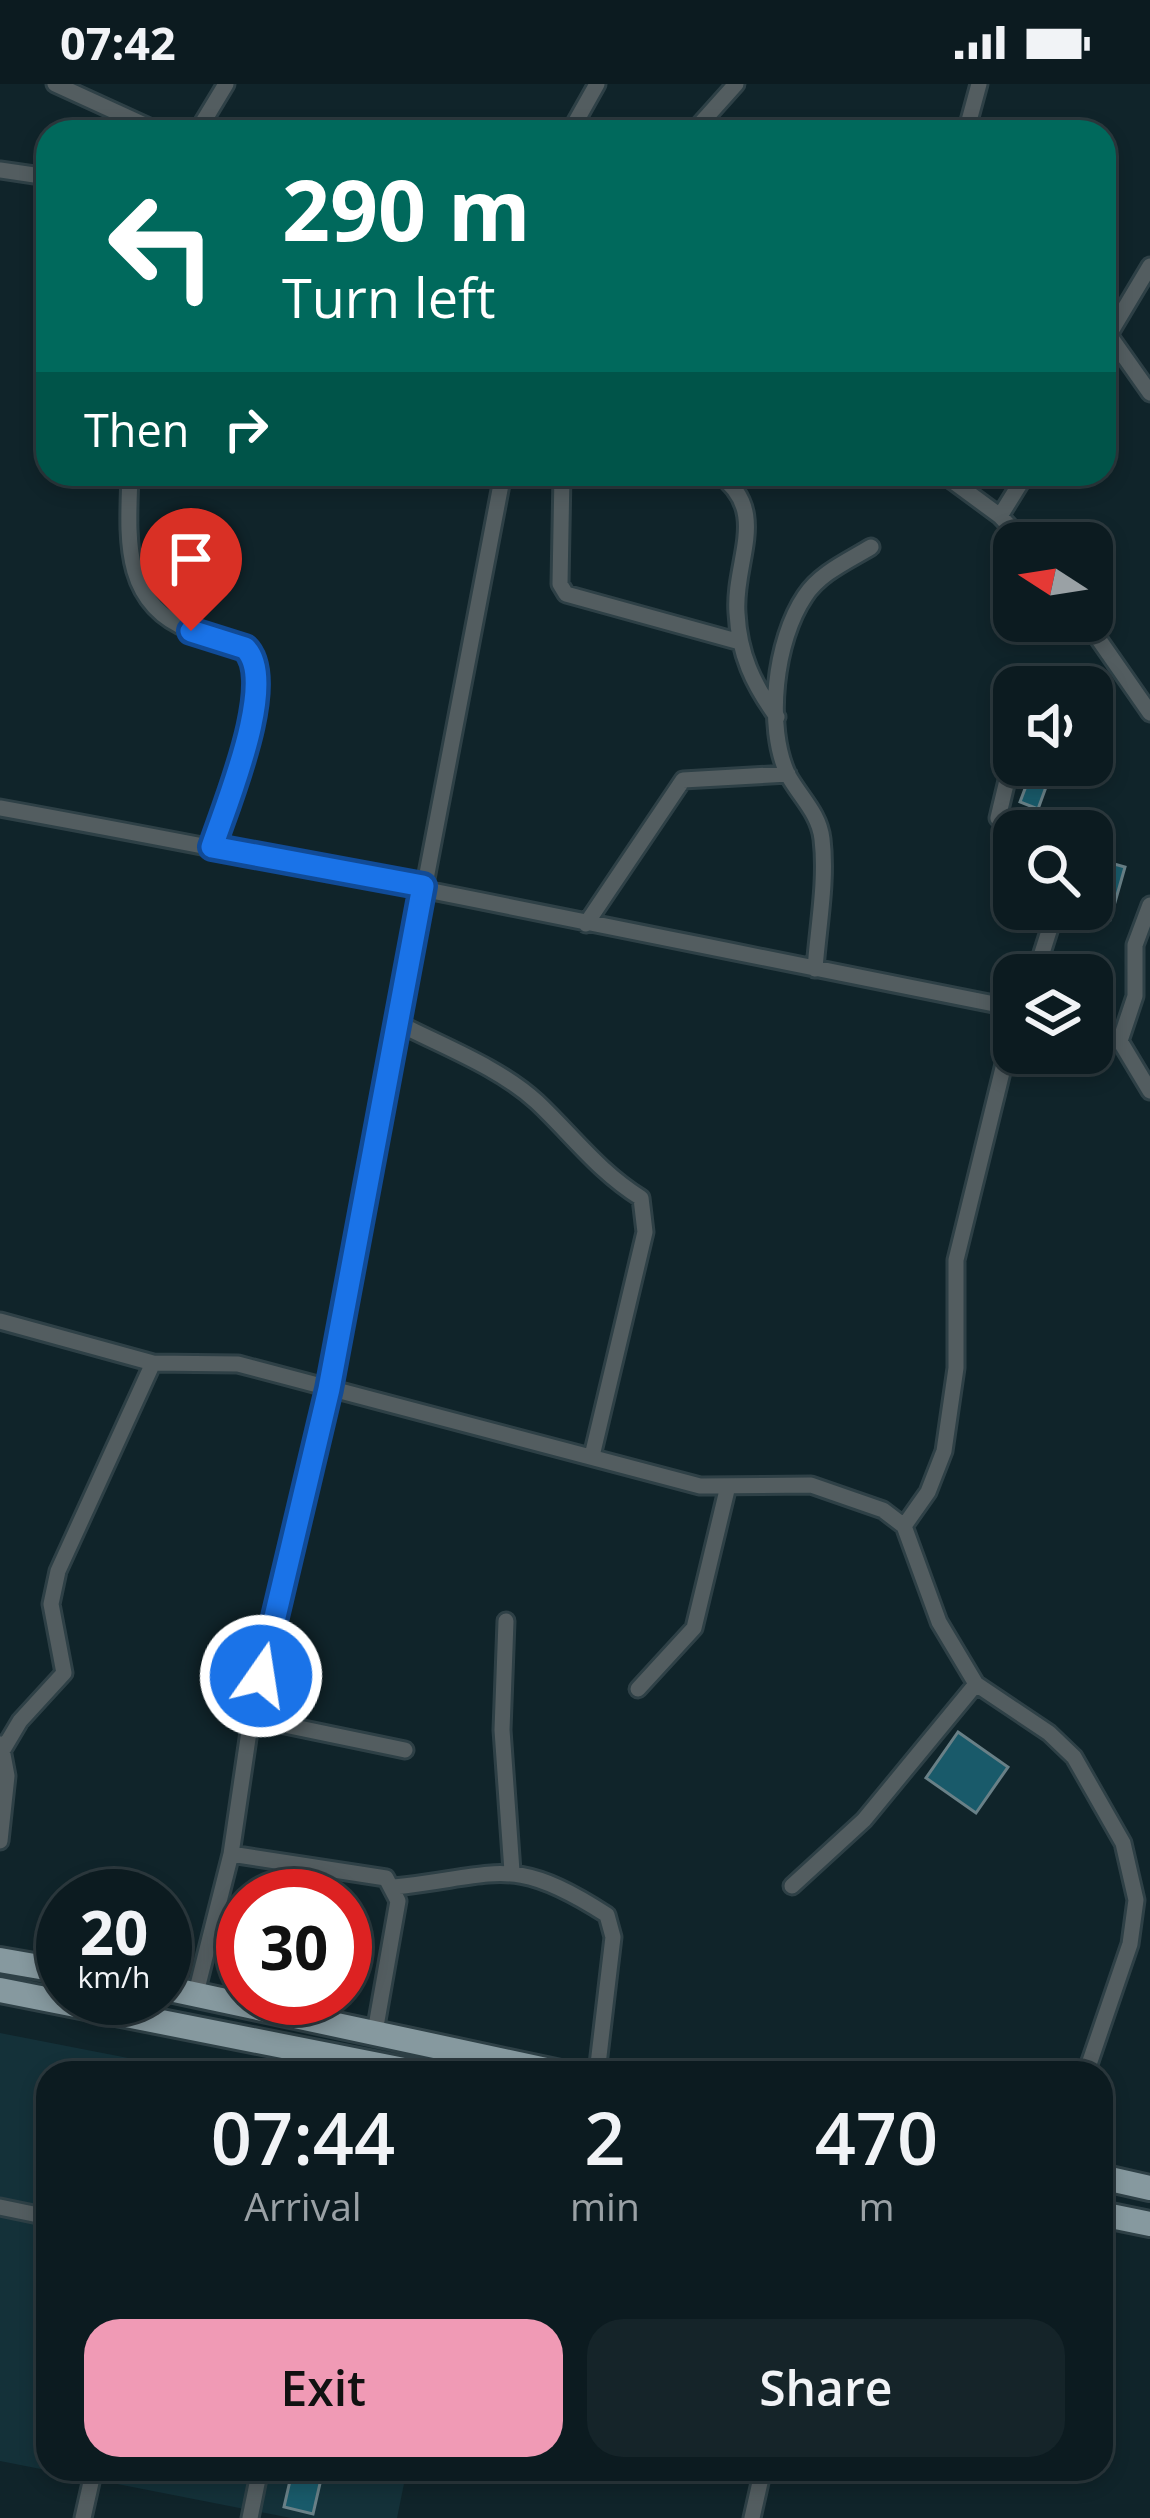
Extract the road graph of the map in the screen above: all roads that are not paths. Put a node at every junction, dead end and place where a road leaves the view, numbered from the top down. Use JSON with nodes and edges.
{"nodes":[{"id":1,"x":55,"y":84,"type":"edge"},
{"id":2,"x":226,"y":84,"type":"edge"},
{"id":3,"x":597,"y":84,"type":"edge"},
{"id":4,"x":736,"y":84,"type":"edge"},
{"id":5,"x":979,"y":84,"type":"edge"},
{"id":6,"x":134,"y":120,"type":"edge"},
{"id":7,"x":204,"y":120,"type":"edge"},
{"id":8,"x":577,"y":120,"type":"edge"},
{"id":9,"x":704,"y":120,"type":"edge"},
{"id":10,"x":969,"y":120,"type":"edge"},
{"id":11,"x":0,"y":170,"type":"edge"},
{"id":12,"x":36,"y":176,"type":"edge"},
{"id":13,"x":1150,"y":266,"type":"edge"},
{"id":14,"x":1116,"y":324,"type":"edge"},
{"id":15,"x":1116,"y":350,"type":"edge"},
{"id":16,"x":1150,"y":393,"type":"edge"},
{"id":17,"x":130,"y":486,"type":"edge"},
{"id":18,"x":501,"y":486,"type":"edge"},
{"id":19,"x":562,"y":486,"type":"edge"},
{"id":20,"x":730,"y":486,"type":"edge"},
{"id":21,"x":960,"y":486,"type":"edge"},
{"id":22,"x":1018,"y":486,"type":"edge"},
{"id":23,"x":1000,"y":516,"type":"junction"},
{"id":24,"x":1006,"y":522,"type":"edge"},
{"id":25,"x":871,"y":547,"type":"dead end"},
{"id":26,"x":740,"y":642,"type":"junction"},
{"id":27,"x":1101,"y":642,"type":"edge"},
{"id":28,"x":1150,"y":713,"type":"edge"},
{"id":29,"x":777,"y":717,"type":"junction"},
{"id":30,"x":788,"y":774,"type":"junction"},
{"id":31,"x":0,"y":808,"type":"edge"},
{"id":32,"x":212,"y":847,"type":"junction"},
{"id":33,"x":423,"y":886,"type":"junction"},
{"id":34,"x":1150,"y":905,"type":"edge"},
{"id":35,"x":586,"y":924,"type":"junction"},
{"id":36,"x":815,"y":969,"type":"junction"},
{"id":37,"x":993,"y":1004,"type":"edge"},
{"id":38,"x":397,"y":1022,"type":"junction"},
{"id":39,"x":1113,"y":1037,"type":"edge"},
{"id":40,"x":1120,"y":1041,"type":"junction"},
{"id":41,"x":1002,"y":1074,"type":"edge"},
{"id":42,"x":1150,"y":1091,"type":"edge"},
{"id":43,"x":0,"y":1321,"type":"edge"},
{"id":44,"x":153,"y":1363,"type":"junction"},
{"id":45,"x":329,"y":1389,"type":"junction"},
{"id":46,"x":592,"y":1456,"type":"junction"},
{"id":47,"x":727,"y":1490,"type":"junction"},
{"id":48,"x":904,"y":1526,"type":"junction"},
{"id":49,"x":506,"y":1621,"type":"dead end"},
{"id":50,"x":976,"y":1684,"type":"junction"},
{"id":51,"x":638,"y":1689,"type":"dead end"},
{"id":52,"x":251,"y":1718,"type":"junction"},
{"id":53,"x":2,"y":1745,"type":"edge"},
{"id":54,"x":405,"y":1750,"type":"dead end"},
{"id":55,"x":0,"y":1841,"type":"edge"},
{"id":56,"x":231,"y":1854,"type":"junction"},
{"id":57,"x":512,"y":1870,"type":"junction"},
{"id":58,"x":792,"y":1886,"type":"dead end"},
{"id":59,"x":394,"y":1887,"type":"junction"},
{"id":60,"x":0,"y":1960,"type":"edge"},
{"id":61,"x":36,"y":1966,"type":"edge"},
{"id":62,"x":0,"y":1990,"type":"edge"},
{"id":63,"x":192,"y":1992,"type":"edge"},
{"id":64,"x":196,"y":1993,"type":"junction"},
{"id":65,"x":375,"y":2032,"type":"junction"},
{"id":66,"x":319,"y":2061,"type":"edge"},
{"id":67,"x":506,"y":2061,"type":"edge"},
{"id":68,"x":598,"y":2061,"type":"edge"},
{"id":69,"x":1090,"y":2061,"type":"edge"},
{"id":70,"x":1113,"y":2180,"type":"edge"},
{"id":71,"x":1150,"y":2188,"type":"edge"},
{"id":72,"x":0,"y":2206,"type":"edge"},
{"id":73,"x":36,"y":2214,"type":"edge"},
{"id":74,"x":1113,"y":2216,"type":"edge"},
{"id":75,"x":1150,"y":2224,"type":"edge"},
{"id":76,"x":91,"y":2481,"type":"edge"},
{"id":77,"x":258,"y":2481,"type":"edge"},
{"id":78,"x":761,"y":2481,"type":"edge"},
{"id":79,"x":83,"y":2518,"type":"edge"},
{"id":80,"x":250,"y":2518,"type":"edge"},
{"id":81,"x":752,"y":2518,"type":"edge"}],
"edges":[{"from":1,"to":6,"type":"street"},
{"from":2,"to":7,"type":"street"},
{"from":3,"to":8,"type":"street"},
{"from":4,"to":9,"type":"street"},
{"from":5,"to":10,"type":"street"},
{"from":11,"to":12,"type":"street"},
{"from":13,"to":14,"type":"street"},
{"from":15,"to":16,"type":"street"},
{"from":17,"to":32,"type":"street"},
{"from":18,"to":33,"type":"street"},
{"from":19,"to":26,"type":"street"},
{"from":20,"to":26,"type":"street"},
{"from":21,"to":23,"type":"street"},
{"from":22,"to":23,"type":"street"},
{"from":23,"to":24,"type":"street"},
{"from":25,"to":29,"type":"street"},
{"from":26,"to":29,"type":"street"},
{"from":27,"to":28,"type":"street"},
{"from":29,"to":30,"type":"street"},
{"from":30,"to":35,"type":"street"},
{"from":30,"to":36,"type":"street"},
{"from":31,"to":32,"type":"street"},
{"from":32,"to":33,"type":"street"},
{"from":33,"to":35,"type":"street"},
{"from":33,"to":38,"type":"street"},
{"from":34,"to":40,"type":"street"},
{"from":35,"to":36,"type":"street"},
{"from":36,"to":37,"type":"street"},
{"from":38,"to":45,"type":"street"},
{"from":38,"to":46,"type":"street"},
{"from":39,"to":40,"type":"street"},
{"from":40,"to":42,"type":"street"},
{"from":41,"to":48,"type":"street"},
{"from":43,"to":44,"type":"street"},
{"from":44,"to":45,"type":"street"},
{"from":44,"to":53,"type":"street"},
{"from":45,"to":46,"type":"street"},
{"from":45,"to":52,"type":"street"},
{"from":46,"to":47,"type":"street"},
{"from":47,"to":48,"type":"street"},
{"from":47,"to":51,"type":"street"},
{"from":48,"to":50,"type":"street"},
{"from":49,"to":57,"type":"street"},
{"from":50,"to":58,"type":"street"},
{"from":50,"to":69,"type":"street"},
{"from":52,"to":54,"type":"street"},
{"from":52,"to":56,"type":"street"},
{"from":53,"to":55,"type":"street"},
{"from":56,"to":59,"type":"street"},
{"from":56,"to":64,"type":"street"},
{"from":57,"to":59,"type":"street"},
{"from":57,"to":68,"type":"street"},
{"from":59,"to":65,"type":"street"},
{"from":60,"to":61,"type":"main road"},
{"from":62,"to":66,"type":"main road"},
{"from":63,"to":64,"type":"main road"},
{"from":64,"to":65,"type":"main road"},
{"from":65,"to":67,"type":"main road"},
{"from":70,"to":71,"type":"main road"},
{"from":72,"to":73,"type":"street"},
{"from":74,"to":75,"type":"main road"},
{"from":76,"to":79,"type":"street"},
{"from":77,"to":80,"type":"street"},
{"from":78,"to":81,"type":"street"}]}
